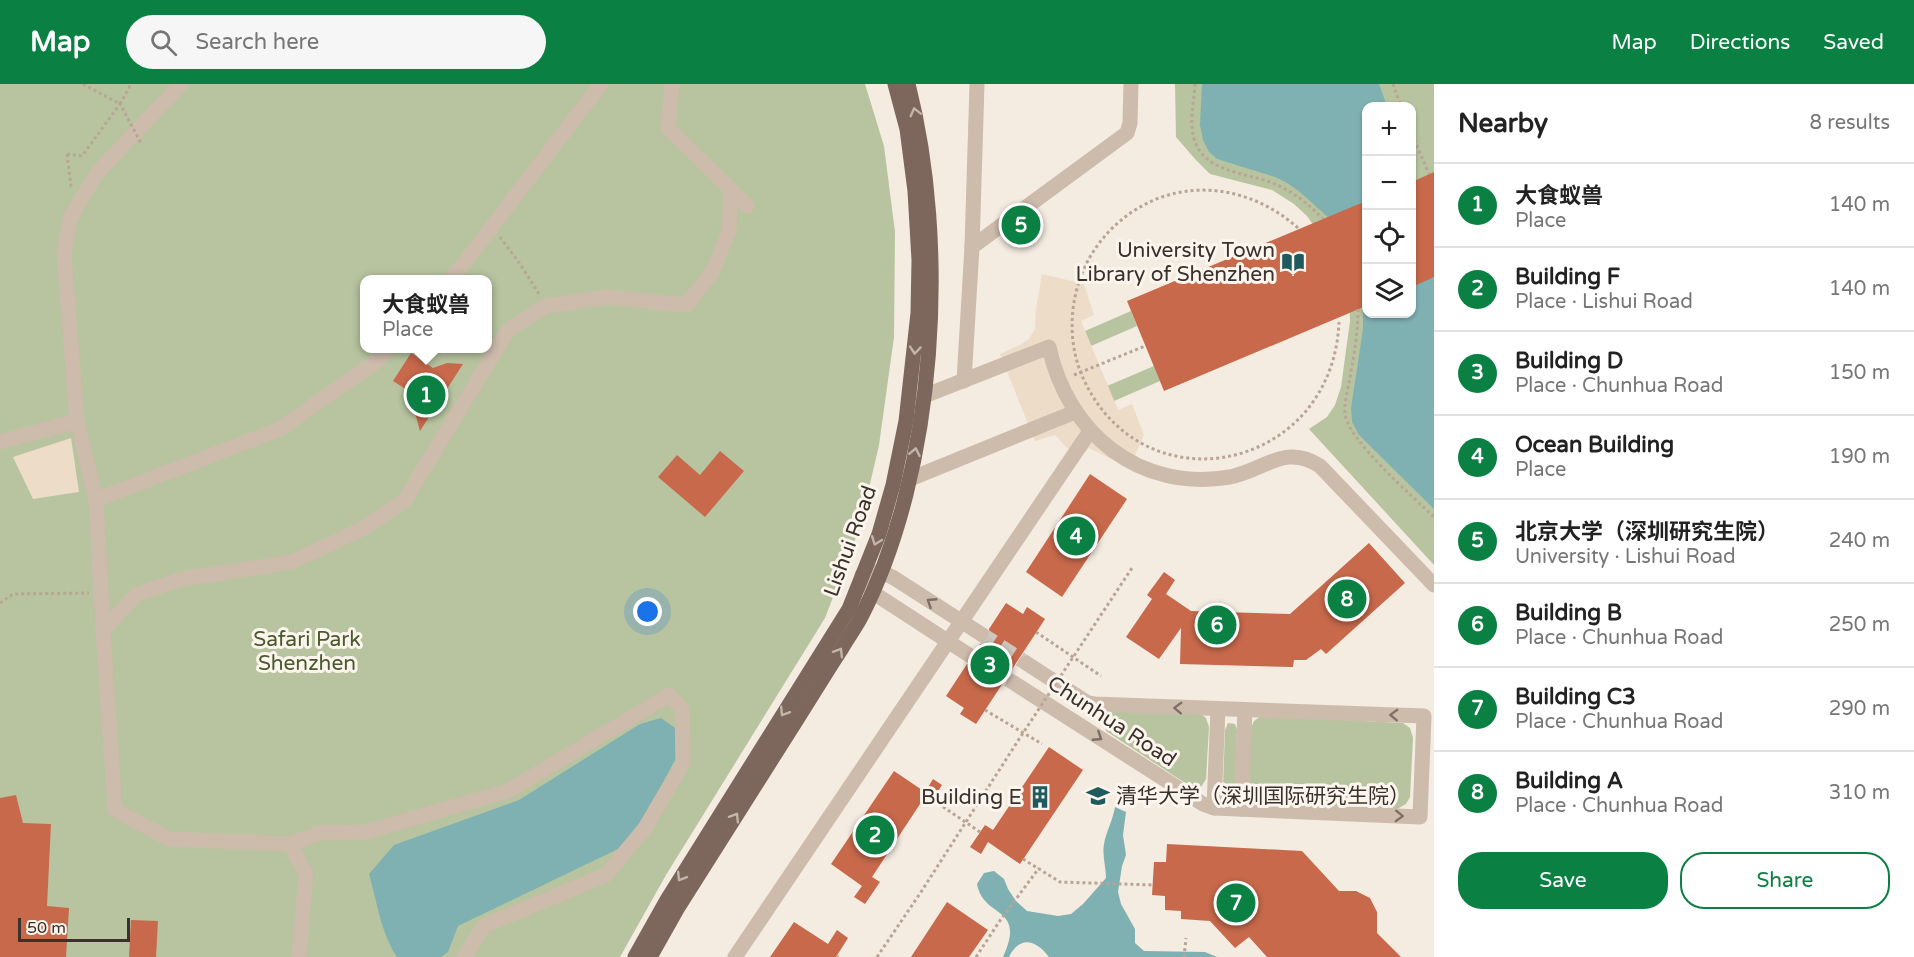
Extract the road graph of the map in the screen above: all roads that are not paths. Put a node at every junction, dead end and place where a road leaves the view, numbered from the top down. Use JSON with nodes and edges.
{"nodes":[{"id":1,"x":181,"y":84,"type":"edge"},
{"id":2,"x":601,"y":84,"type":"edge"},
{"id":3,"x":672,"y":84,"type":"edge"},
{"id":4,"x":895,"y":84,"type":"edge"},
{"id":5,"x":908,"y":84,"type":"edge"},
{"id":6,"x":977,"y":84,"type":"edge"},
{"id":7,"x":1131,"y":84,"type":"edge"},
{"id":8,"x":731,"y":190,"type":"junction"},
{"id":9,"x":747,"y":206,"type":"dead end"},
{"id":10,"x":972,"y":247,"type":"junction"},
{"id":11,"x":453,"y":275,"type":"edge"},
{"id":12,"x":384,"y":353,"type":"edge"},
{"id":13,"x":964,"y":381,"type":"junction"},
{"id":14,"x":924,"y":396,"type":"junction"},
{"id":15,"x":1075,"y":412,"type":"junction"},
{"id":16,"x":77,"y":421,"type":"junction"},
{"id":17,"x":1090,"y":431,"type":"junction"},
{"id":18,"x":0,"y":442,"type":"edge"},
{"id":19,"x":910,"y":479,"type":"junction"},
{"id":20,"x":96,"y":500,"type":"junction"},
{"id":21,"x":880,"y":571,"type":"junction"},
{"id":22,"x":862,"y":575,"type":"junction"},
{"id":23,"x":1434,"y":585,"type":"edge"},
{"id":24,"x":872,"y":592,"type":"junction"},
{"id":25,"x":962,"y":621,"type":"junction"},
{"id":26,"x":103,"y":630,"type":"junction"},
{"id":27,"x":981,"y":634,"type":"tunnel mouth"},
{"id":28,"x":948,"y":641,"type":"junction"},
{"id":29,"x":969,"y":655,"type":"tunnel mouth"},
{"id":30,"x":1026,"y":663,"type":"tunnel mouth"},
{"id":31,"x":1014,"y":683,"type":"tunnel mouth"},
{"id":32,"x":1088,"y":703,"type":"junction"},
{"id":33,"x":1218,"y":709,"type":"junction"},
{"id":34,"x":1245,"y":710,"type":"junction"},
{"id":35,"x":1076,"y":723,"type":"junction"},
{"id":36,"x":1428,"y":765,"type":"edge"},
{"id":37,"x":1214,"y":808,"type":"junction"},
{"id":38,"x":1241,"y":809,"type":"junction"},
{"id":39,"x":290,"y":843,"type":"junction"},
{"id":40,"x":299,"y":957,"type":"edge"},
{"id":41,"x":464,"y":957,"type":"edge"},
{"id":42,"x":635,"y":957,"type":"edge"},
{"id":43,"x":650,"y":957,"type":"edge"},
{"id":44,"x":735,"y":957,"type":"edge"}],
"edges":[{"from":1,"to":16,"type":"street"},
{"from":2,"to":11,"type":"street"},
{"from":3,"to":8,"type":"street"},
{"from":4,"to":22,"type":"main road","name":"Lishui Road","one_way":true},
{"from":14,"to":5,"type":"main road","name":"Lishui Road","one_way":true},
{"from":6,"to":10,"type":"street"},
{"from":7,"to":10,"type":"street"},
{"from":8,"to":9,"type":"street"},
{"from":8,"to":26,"type":"street"},
{"from":10,"to":13,"type":"street"},
{"from":12,"to":20,"type":"street"},
{"from":13,"to":14,"type":"street"},
{"from":13,"to":15,"type":"street"},
{"from":19,"to":14,"type":"main road","name":"Lishui Road","one_way":true},
{"from":15,"to":17,"type":"street"},
{"from":15,"to":19,"type":"street"},
{"from":16,"to":18,"type":"street"},
{"from":16,"to":20,"type":"street"},
{"from":17,"to":23,"type":"street"},
{"from":17,"to":25,"type":"street"},
{"from":19,"to":21,"type":"main road","name":"Lishui Road"},
{"from":20,"to":26,"type":"street"},
{"from":21,"to":22,"type":"street"},
{"from":21,"to":24,"type":"main road","name":"Lishui Road"},
{"from":25,"to":21,"type":"street","one_way":true},
{"from":22,"to":24,"type":"street"},
{"from":22,"to":42,"type":"main road","name":"Lishui Road","one_way":true},
{"from":24,"to":28,"type":"street"},
{"from":43,"to":24,"type":"main road","name":"Lishui Road","one_way":true},
{"from":25,"to":27,"type":"street"},
{"from":25,"to":28,"type":"street"},
{"from":26,"to":39,"type":"street"},
{"from":28,"to":29,"type":"street"},
{"from":28,"to":44,"type":"street"},
{"from":30,"to":32,"type":"street","name":"Chunhua Road"},
{"from":31,"to":35,"type":"street","name":"Chunhua Road"},
{"from":33,"to":32,"type":"street","name":"Chunhua Road","one_way":true},
{"from":32,"to":35,"type":"street"},
{"from":33,"to":34,"type":"street","name":"Chunhua Road"},
{"from":33,"to":37,"type":"street"},
{"from":36,"to":34,"type":"street","name":"Chunhua Road","one_way":true},
{"from":34,"to":38,"type":"street"},
{"from":35,"to":37,"type":"street","name":"Chunhua Road","one_way":true},
{"from":38,"to":36,"type":"street","name":"Chunhua Road","one_way":true},
{"from":37,"to":38,"type":"street","name":"Chunhua Road"},
{"from":39,"to":40,"type":"street"},
{"from":39,"to":41,"type":"street"}]}
